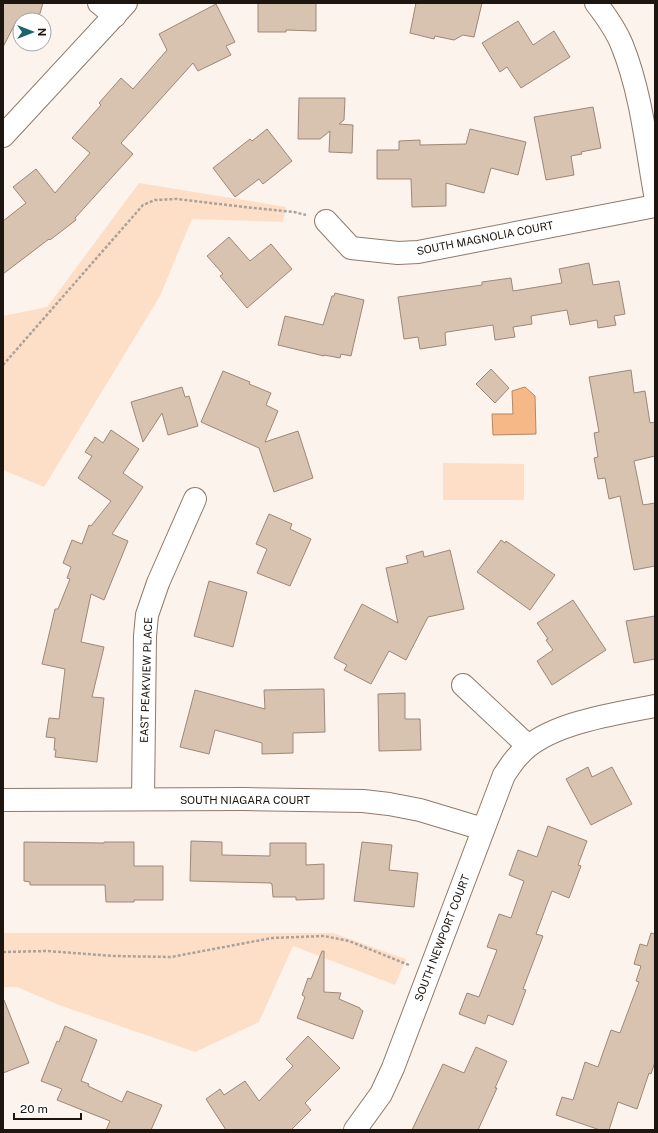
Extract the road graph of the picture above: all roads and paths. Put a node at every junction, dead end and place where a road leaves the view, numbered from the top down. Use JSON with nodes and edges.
{"nodes":[{"id":1,"x":596,"y":3,"type":"edge"},
{"id":2,"x":113,"y":7,"type":"edge"},
{"id":3,"x":3,"y":136,"type":"edge"},
{"id":4,"x":655,"y":194,"type":"edge"},
{"id":5,"x":655,"y":206,"type":"edge"},
{"id":6,"x":326,"y":221,"type":"joint"},
{"id":7,"x":3,"y":365,"type":"edge"},
{"id":8,"x":195,"y":499,"type":"dead end"},
{"id":9,"x":463,"y":685,"type":"dead end"},
{"id":10,"x":655,"y":706,"type":"edge"},
{"id":11,"x":528,"y":746,"type":"junction"},
{"id":12,"x":143,"y":799,"type":"junction"},
{"id":13,"x":3,"y":800,"type":"edge"},
{"id":14,"x":483,"y":829,"type":"junction"},
{"id":15,"x":3,"y":952,"type":"edge"},
{"id":16,"x":428,"y":973,"type":"junction"},
{"id":17,"x":355,"y":1130,"type":"edge"}],
"edges":[{"from":1,"to":4,"type":"street"},
{"from":2,"to":3,"type":"street"},
{"from":5,"to":6,"type":"street","name":"SOUTH MAGNOLIA COURT"},
{"from":6,"to":7,"type":"path"},
{"from":8,"to":12,"type":"street","name":"EAST PEAKVIEW PLACE"},
{"from":9,"to":11,"type":"street"},
{"from":10,"to":11,"type":"street","name":"SOUTH NEWPORT COURT"},
{"from":11,"to":14,"type":"street","name":"SOUTH NEWPORT COURT"},
{"from":12,"to":13,"type":"street","name":"SOUTH NIAGARA COURT"},
{"from":12,"to":14,"type":"street","name":"SOUTH NIAGARA COURT"},
{"from":14,"to":16,"type":"street","name":"SOUTH NEWPORT COURT"},
{"from":15,"to":16,"type":"path"},
{"from":16,"to":17,"type":"street","name":"SOUTH NEWPORT COURT"}]}
